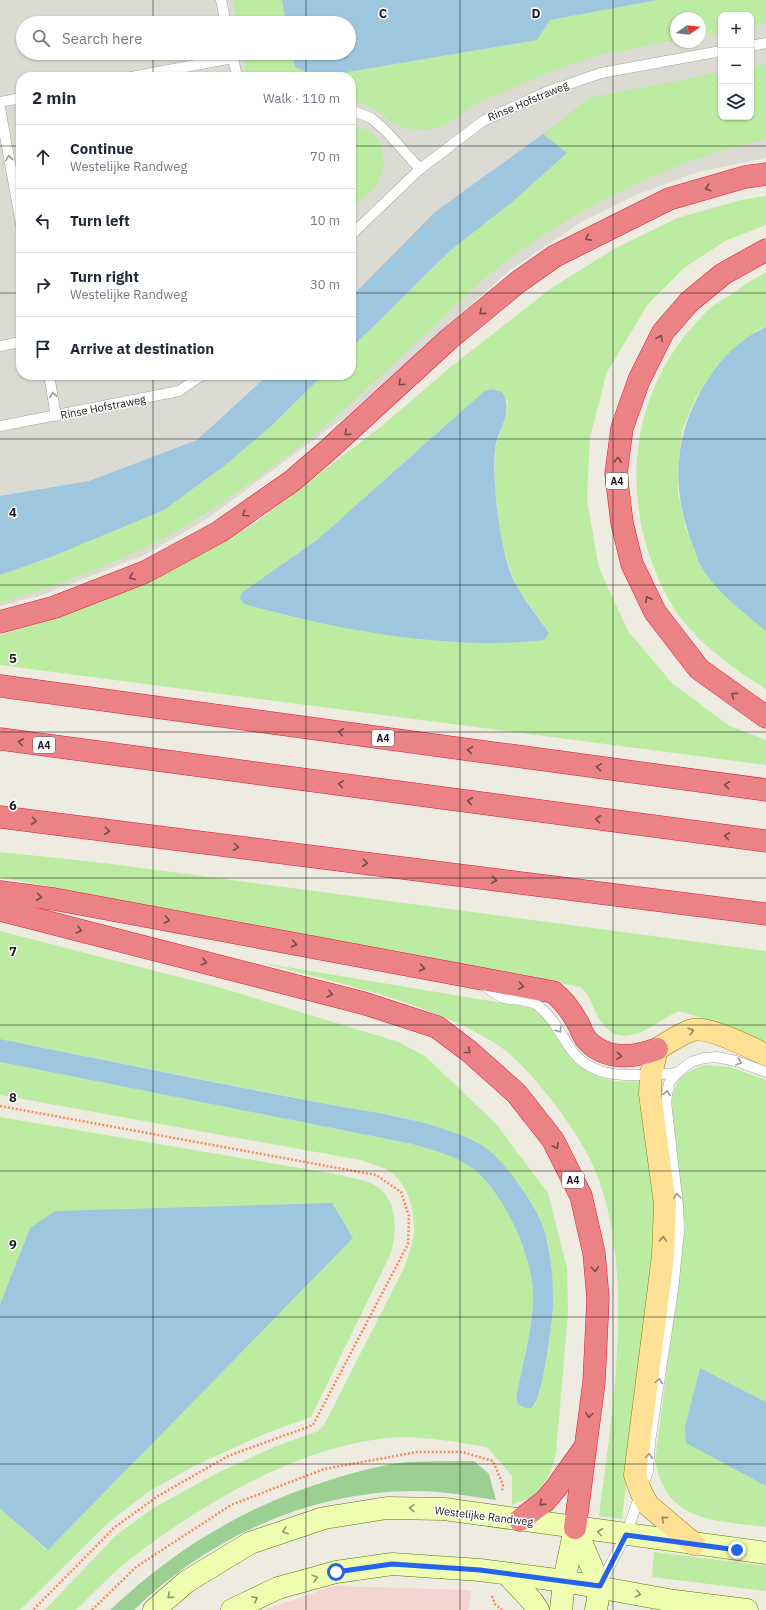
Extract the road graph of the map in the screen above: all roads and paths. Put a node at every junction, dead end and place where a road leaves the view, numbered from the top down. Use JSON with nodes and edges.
{"nodes":[{"id":1,"x":221,"y":0,"type":"edge"},
{"id":2,"x":224,"y":16,"type":"edge"},
{"id":3,"x":766,"y":43,"type":"edge"},
{"id":4,"x":754,"y":45,"type":"edge"},
{"id":5,"x":718,"y":52,"type":"edge"},
{"id":6,"x":209,"y":60,"type":"edge"},
{"id":7,"x":233,"y":60,"type":"edge"},
{"id":8,"x":154,"y":72,"type":"edge"},
{"id":9,"x":236,"y":72,"type":"edge"},
{"id":10,"x":16,"y":99,"type":"edge"},
{"id":11,"x":0,"y":102,"type":"edge"},
{"id":12,"x":0,"y":108,"type":"edge"},
{"id":13,"x":356,"y":112,"type":"edge"},
{"id":14,"x":766,"y":167,"type":"edge"},
{"id":15,"x":420,"y":169,"type":"junction"},
{"id":16,"x":756,"y":175,"type":"edge"},
{"id":17,"x":16,"y":196,"type":"edge"},
{"id":18,"x":356,"y":230,"type":"edge"},
{"id":19,"x":766,"y":250,"type":"edge"},
{"id":20,"x":16,"y":343,"type":"edge"},
{"id":21,"x":0,"y":346,"type":"edge"},
{"id":22,"x":50,"y":380,"type":"edge"},
{"id":23,"x":195,"y":380,"type":"edge"},
{"id":24,"x":56,"y":416,"type":"junction"},
{"id":25,"x":0,"y":426,"type":"edge"},
{"id":26,"x":0,"y":622,"type":"edge"},
{"id":27,"x":0,"y":686,"type":"edge"},
{"id":28,"x":766,"y":716,"type":"edge"},
{"id":29,"x":0,"y":739,"type":"edge"},
{"id":30,"x":766,"y":790,"type":"edge"},
{"id":31,"x":0,"y":817,"type":"edge"},
{"id":32,"x":766,"y":841,"type":"edge"},
{"id":33,"x":0,"y":892,"type":"edge"},
{"id":34,"x":0,"y":910,"type":"edge"},
{"id":35,"x":766,"y":914,"type":"edge"},
{"id":36,"x":468,"y":976,"type":"junction"},
{"id":37,"x":657,"y":1049,"type":"junction"},
{"id":38,"x":766,"y":1055,"type":"edge"},
{"id":39,"x":766,"y":1072,"type":"edge"},
{"id":40,"x":677,"y":1073,"type":"junction"},
{"id":41,"x":651,"y":1074,"type":"junction"},
{"id":42,"x":0,"y":1106,"type":"edge"},
{"id":43,"x":585,"y":1448,"type":"junction"},
{"id":44,"x":641,"y":1492,"type":"junction"},
{"id":45,"x":520,"y":1520,"type":"junction"},
{"id":46,"x":575,"y":1528,"type":"junction"},
{"id":47,"x":626,"y":1535,"type":"junction"},
{"id":48,"x":694,"y":1544,"type":"junction"},
{"id":49,"x":766,"y":1553,"type":"edge"},
{"id":50,"x":507,"y":1574,"type":"junction"},
{"id":51,"x":564,"y":1581,"type":"junction"},
{"id":52,"x":600,"y":1586,"type":"junction"},
{"id":53,"x":668,"y":1606,"type":"edge"},
{"id":54,"x":33,"y":1610,"type":"edge"},
{"id":55,"x":154,"y":1610,"type":"edge"},
{"id":56,"x":232,"y":1610,"type":"edge"},
{"id":57,"x":538,"y":1610,"type":"edge"},
{"id":58,"x":561,"y":1610,"type":"edge"},
{"id":59,"x":596,"y":1610,"type":"edge"},
{"id":60,"x":747,"y":1610,"type":"edge"}],
"edges":[{"from":1,"to":2,"type":"lane"},
{"from":3,"to":4,"type":"lane"},
{"from":5,"to":15,"type":"lane","name":"Rinse Hofstraweg"},
{"from":6,"to":8,"type":"lane"},
{"from":7,"to":9,"type":"lane"},
{"from":10,"to":11,"type":"lane"},
{"from":17,"to":12,"type":"lane","one_way":true},
{"from":13,"to":15,"type":"lane"},
{"from":14,"to":16,"type":"lane"},
{"from":15,"to":18,"type":"lane","name":"Rinse Hofstraweg"},
{"from":16,"to":26,"type":"highway","one_way":true},
{"from":28,"to":19,"type":"highway","number":"A4","one_way":true},
{"from":20,"to":21,"type":"lane"},
{"from":24,"to":22,"type":"lane","one_way":true},
{"from":23,"to":24,"type":"lane","name":"Rinse Hofstraweg"},
{"from":24,"to":25,"type":"lane","name":"Rinse Hofstraweg"},
{"from":30,"to":27,"type":"highway","number":"A4","one_way":true},
{"from":32,"to":29,"type":"highway","number":"A4","one_way":true},
{"from":31,"to":35,"type":"highway","one_way":true},
{"from":33,"to":36,"type":"highway","one_way":true},
{"from":34,"to":43,"type":"highway","number":"A4","one_way":true},
{"from":36,"to":37,"type":"highway","one_way":true},
{"from":36,"to":41,"type":"lane","one_way":true},
{"from":37,"to":38,"type":"main road","one_way":true},
{"from":37,"to":41,"type":"main road"},
{"from":40,"to":39,"type":"lane","one_way":true},
{"from":40,"to":41,"type":"lane"},
{"from":44,"to":40,"type":"lane","one_way":true},
{"from":44,"to":41,"type":"main road","one_way":true},
{"from":42,"to":54,"type":"path"},
{"from":43,"to":45,"type":"highway","number":"A4","one_way":true},
{"from":43,"to":46,"type":"highway","number":"A4"},
{"from":44,"to":47,"type":"lane"},
{"from":48,"to":44,"type":"main road","one_way":true},
{"from":45,"to":46,"type":"street","name":"Westelijke Randweg"},
{"from":45,"to":55,"type":"street","name":"Westelijke Randweg","one_way":true},
{"from":47,"to":46,"type":"street","name":"Westelijke Randweg","one_way":true},
{"from":46,"to":51,"type":"street"},
{"from":46,"to":52,"type":"street"},
{"from":47,"to":48,"type":"street","name":"Westelijke Randweg"},
{"from":47,"to":52,"type":"lane"},
{"from":48,"to":49,"type":"street","name":"Westelijke Randweg"},
{"from":50,"to":51,"type":"street"},
{"from":56,"to":50,"type":"street","one_way":true},
{"from":50,"to":57,"type":"street"},
{"from":51,"to":52,"type":"street"},
{"from":51,"to":58,"type":"street"},
{"from":52,"to":53,"type":"street","one_way":true},
{"from":52,"to":59,"type":"street"},
{"from":53,"to":60,"type":"street"}]}
